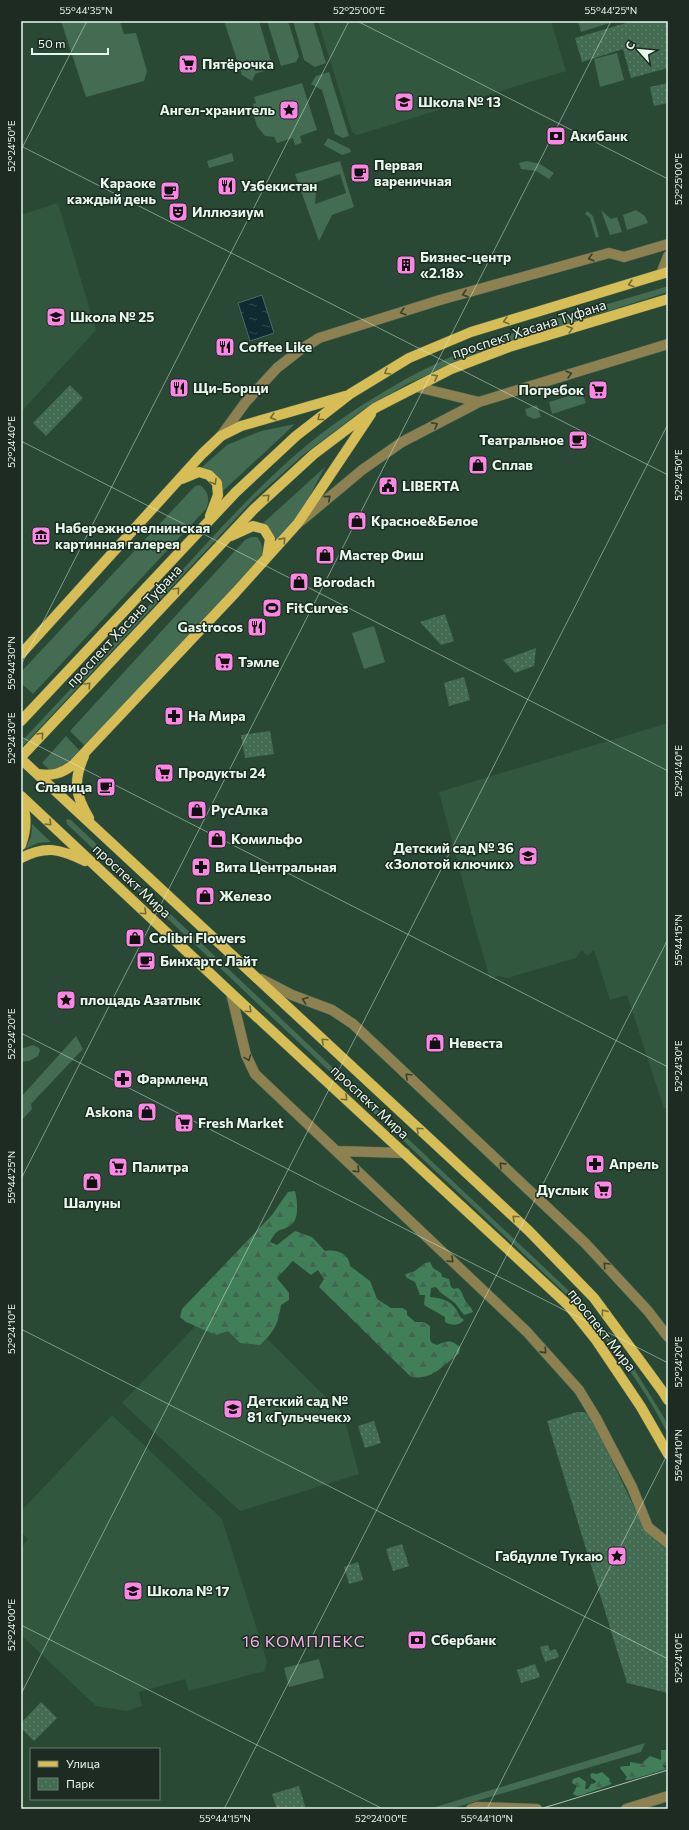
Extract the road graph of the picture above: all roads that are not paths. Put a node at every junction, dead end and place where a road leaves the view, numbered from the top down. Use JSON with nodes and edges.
{"nodes":[{"id":1,"x":668,"y":244,"type":"edge"},
{"id":2,"x":668,"y":256,"type":"edge"},
{"id":3,"x":664,"y":273,"type":"edge"},
{"id":4,"x":668,"y":299,"type":"edge"},
{"id":5,"x":668,"y":344,"type":"edge"},
{"id":6,"x":417,"y":386,"type":"junction"},
{"id":7,"x":350,"y":394,"type":"junction"},
{"id":8,"x":479,"y":402,"type":"junction"},
{"id":9,"x":376,"y":408,"type":"junction"},
{"id":10,"x":221,"y":436,"type":"junction"},
{"id":11,"x":181,"y":480,"type":"junction"},
{"id":12,"x":208,"y":522,"type":"junction"},
{"id":13,"x":298,"y":523,"type":"junction"},
{"id":14,"x":226,"y":538,"type":"junction"},
{"id":15,"x":267,"y":557,"type":"junction"},
{"id":16,"x":21,"y":654,"type":"edge"},
{"id":17,"x":21,"y":721,"type":"edge"},
{"id":18,"x":87,"y":751,"type":"junction"},
{"id":19,"x":21,"y":758,"type":"edge"},
{"id":20,"x":37,"y":774,"type":"junction"},
{"id":21,"x":21,"y":797,"type":"edge"},
{"id":22,"x":94,"y":827,"type":"junction"},
{"id":23,"x":21,"y":845,"type":"edge"},
{"id":24,"x":21,"y":858,"type":"edge"},
{"id":25,"x":96,"y":867,"type":"junction"},
{"id":26,"x":244,"y":968,"type":"junction"},
{"id":27,"x":231,"y":993,"type":"junction"},
{"id":28,"x":338,"y":1152,"type":"junction"},
{"id":29,"x":405,"y":1153,"type":"junction"},
{"id":30,"x":668,"y":1337,"type":"edge"},
{"id":31,"x":668,"y":1400,"type":"edge"},
{"id":32,"x":668,"y":1454,"type":"edge"},
{"id":33,"x":668,"y":1543,"type":"edge"},
{"id":34,"x":668,"y":1796,"type":"edge"},
{"id":35,"x":471,"y":1809,"type":"edge"},
{"id":36,"x":537,"y":1809,"type":"edge"},
{"id":37,"x":626,"y":1809,"type":"edge"}],
"edges":[{"from":1,"to":10,"type":"street","one_way":true},
{"from":2,"to":3,"type":"street"},
{"from":3,"to":7,"type":"main road","name":"проспект Хасана Туфана","one_way":true},
{"from":6,"to":4,"type":"main road","name":"проспект Хасана Туфана","one_way":true},
{"from":8,"to":5,"type":"street","one_way":true},
{"from":6,"to":8,"type":"street"},
{"from":6,"to":9,"type":"main road","name":"проспект Хасана Туфана"},
{"from":7,"to":10,"type":"main road","one_way":true},
{"from":7,"to":12,"type":"main road","name":"проспект Хасана Туфана","one_way":true},
{"from":13,"to":8,"type":"street","one_way":true},
{"from":9,"to":13,"type":"main road"},
{"from":14,"to":9,"type":"main road","name":"проспект Хасана Туфана","one_way":true},
{"from":10,"to":11,"type":"main road"},
{"from":11,"to":12,"type":"main road","one_way":true},
{"from":11,"to":16,"type":"main road"},
{"from":12,"to":17,"type":"main road","name":"проспект Хасана Туфана"},
{"from":15,"to":13,"type":"main road","one_way":true},
{"from":14,"to":15,"type":"main road"},
{"from":19,"to":14,"type":"main road","name":"проспект Хасана Туфана","one_way":true},
{"from":15,"to":18,"type":"main road"},
{"from":18,"to":20,"type":"main road"},
{"from":18,"to":22,"type":"main road"},
{"from":19,"to":20,"type":"main road","name":"проспект Мира"},
{"from":20,"to":22,"type":"main road","name":"проспект Мира"},
{"from":21,"to":23,"type":"main road"},
{"from":21,"to":25,"type":"main road","name":"проспект Мира","one_way":true},
{"from":22,"to":26,"type":"main road","name":"проспект Мира"},
{"from":24,"to":25,"type":"main road"},
{"from":25,"to":27,"type":"main road","name":"проспект Мира","one_way":true},
{"from":30,"to":26,"type":"street","one_way":true},
{"from":31,"to":26,"type":"main road","name":"проспект Мира","one_way":true},
{"from":27,"to":28,"type":"street","one_way":true},
{"from":27,"to":29,"type":"main road","name":"проспект Мира","one_way":true},
{"from":28,"to":29,"type":"street"},
{"from":28,"to":33,"type":"street","one_way":true},
{"from":29,"to":32,"type":"main road","name":"проспект Мира"},
{"from":34,"to":37,"type":"street"},
{"from":35,"to":36,"type":"street"}]}
